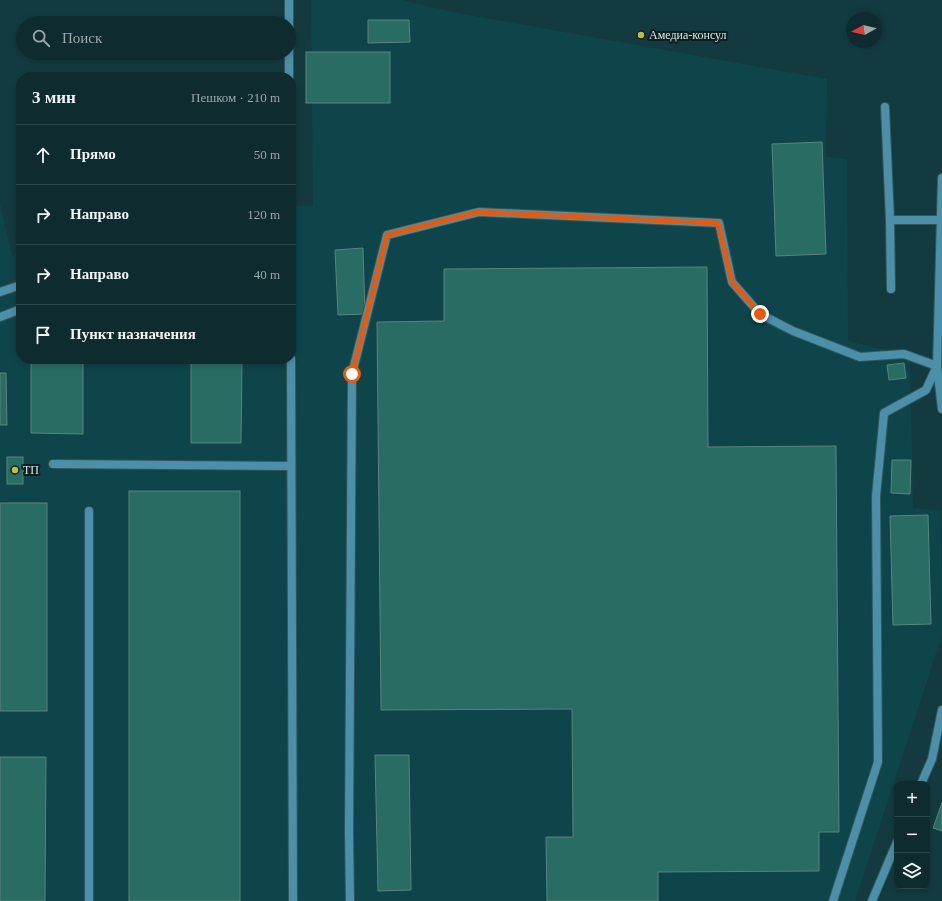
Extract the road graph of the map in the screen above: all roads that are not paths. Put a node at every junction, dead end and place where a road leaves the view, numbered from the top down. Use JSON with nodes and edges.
{"nodes":[{"id":1,"x":289,"y":0,"type":"edge"},
{"id":2,"x":289,"y":16,"type":"edge"},
{"id":3,"x":289,"y":60,"type":"edge"},
{"id":4,"x":289,"y":72,"type":"edge"},
{"id":5,"x":885,"y":107,"type":"dead end"},
{"id":6,"x":942,"y":178,"type":"edge"},
{"id":7,"x":890,"y":220,"type":"junction"},
{"id":8,"x":941,"y":220,"type":"junction"},
{"id":9,"x":16,"y":287,"type":"edge"},
{"id":10,"x":891,"y":289,"type":"dead end"},
{"id":11,"x":0,"y":292,"type":"edge"},
{"id":12,"x":16,"y":311,"type":"edge"},
{"id":13,"x":0,"y":317,"type":"edge"},
{"id":14,"x":291,"y":364,"type":"edge"},
{"id":15,"x":937,"y":366,"type":"junction"},
{"id":16,"x":942,"y":409,"type":"edge"},
{"id":17,"x":53,"y":464,"type":"dead end"},
{"id":18,"x":291,"y":466,"type":"junction"},
{"id":19,"x":89,"y":511,"type":"dead end"},
{"id":20,"x":942,"y":710,"type":"edge"},
{"id":21,"x":922,"y":781,"type":"edge"},
{"id":22,"x":894,"y":849,"type":"edge"},
{"id":23,"x":89,"y":901,"type":"edge"},
{"id":24,"x":293,"y":901,"type":"edge"},
{"id":25,"x":350,"y":901,"type":"edge"},
{"id":26,"x":833,"y":901,"type":"edge"},
{"id":27,"x":872,"y":901,"type":"edge"}],
"edges":[{"from":1,"to":2,"type":"street"},
{"from":3,"to":4,"type":"street"},
{"from":5,"to":7,"type":"street"},
{"from":6,"to":8,"type":"street"},
{"from":7,"to":8,"type":"street"},
{"from":7,"to":10,"type":"street"},
{"from":8,"to":15,"type":"street"},
{"from":9,"to":11,"type":"street"},
{"from":12,"to":13,"type":"street"},
{"from":14,"to":18,"type":"street"},
{"from":15,"to":16,"type":"street"},
{"from":15,"to":25,"type":"street"},
{"from":15,"to":26,"type":"street"},
{"from":17,"to":18,"type":"street"},
{"from":18,"to":24,"type":"street"},
{"from":19,"to":23,"type":"street"},
{"from":20,"to":21,"type":"street"},
{"from":22,"to":27,"type":"street"}]}
